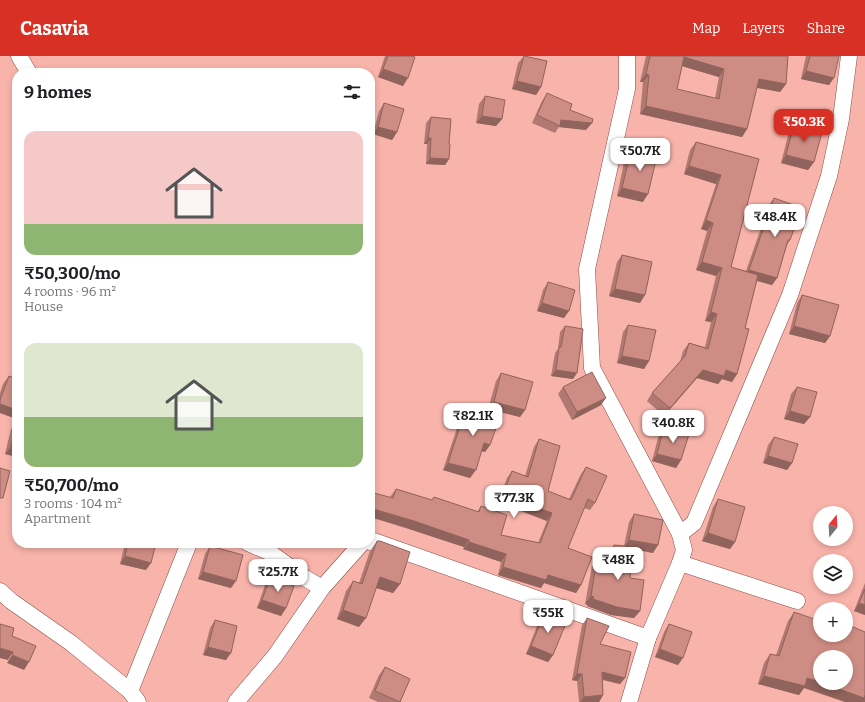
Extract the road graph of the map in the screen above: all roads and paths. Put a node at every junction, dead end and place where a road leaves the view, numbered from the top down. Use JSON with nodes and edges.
{"nodes":[{"id":1,"x":19,"y":56,"type":"edge"},
{"id":2,"x":627,"y":56,"type":"edge"},
{"id":3,"x":849,"y":56,"type":"edge"},
{"id":4,"x":26,"y":68,"type":"edge"},
{"id":5,"x":680,"y":534,"type":"junction"},
{"id":6,"x":375,"y":541,"type":"edge"},
{"id":7,"x":187,"y":548,"type":"edge"},
{"id":8,"x":260,"y":548,"type":"edge"},
{"id":9,"x":358,"y":548,"type":"edge"},
{"id":10,"x":680,"y":563,"type":"junction"},
{"id":11,"x":322,"y":588,"type":"junction"},
{"id":12,"x":0,"y":591,"type":"edge"},
{"id":13,"x":797,"y":601,"type":"dead end"},
{"id":14,"x":648,"y":638,"type":"junction"},
{"id":15,"x":134,"y":697,"type":"edge"},
{"id":16,"x":236,"y":702,"type":"edge"},
{"id":17,"x":629,"y":702,"type":"edge"}],
"edges":[{"from":1,"to":4,"type":"street"},
{"from":2,"to":5,"type":"street"},
{"from":3,"to":5,"type":"street"},
{"from":5,"to":10,"type":"street"},
{"from":6,"to":14,"type":"street"},
{"from":7,"to":15,"type":"street"},
{"from":8,"to":11,"type":"street"},
{"from":9,"to":11,"type":"street"},
{"from":10,"to":13,"type":"street"},
{"from":10,"to":14,"type":"street"},
{"from":11,"to":16,"type":"street"},
{"from":12,"to":15,"type":"street"},
{"from":14,"to":17,"type":"street"}]}
